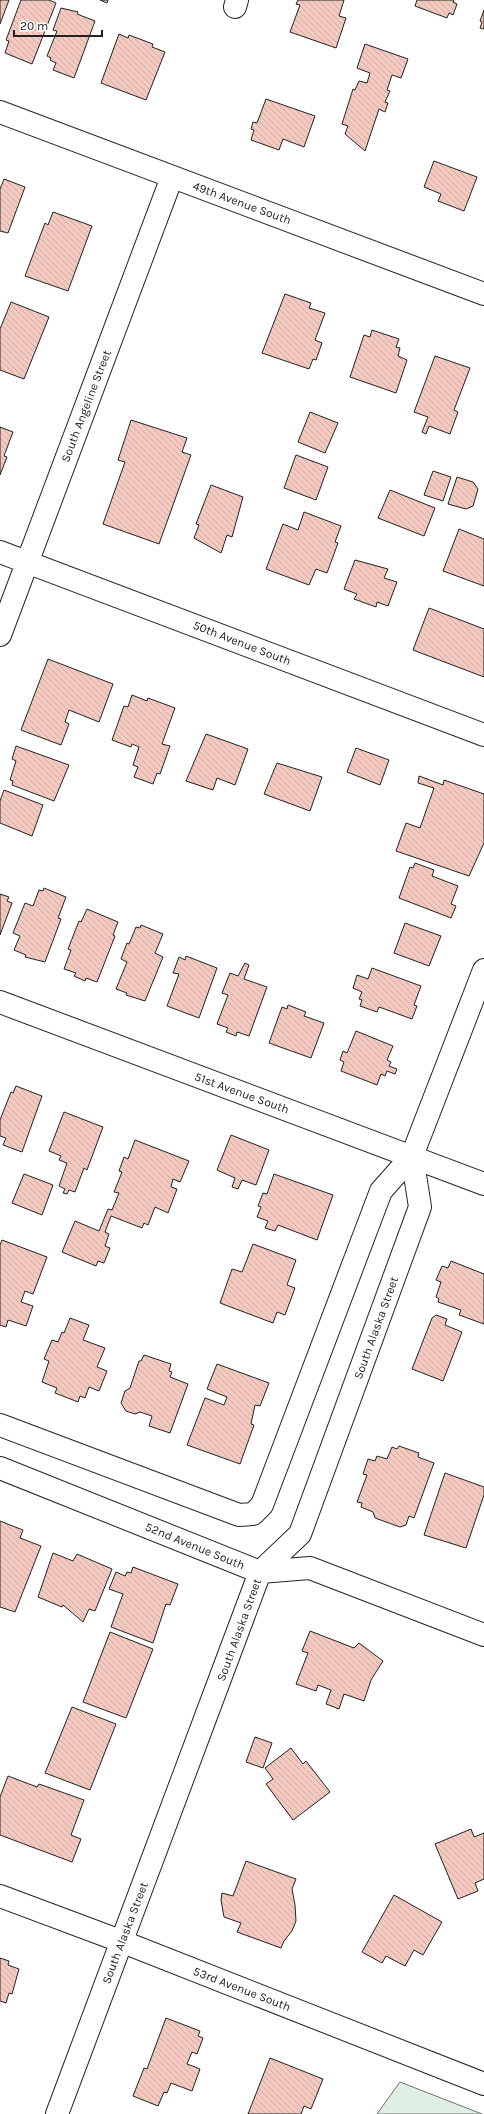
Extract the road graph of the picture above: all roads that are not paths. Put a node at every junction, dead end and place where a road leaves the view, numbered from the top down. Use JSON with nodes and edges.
{"nodes":[{"id":1,"x":0,"y":112,"type":"edge"},
{"id":2,"x":172,"y":177,"type":"junction"},
{"id":3,"x":484,"y":294,"type":"edge"},
{"id":4,"x":0,"y":552,"type":"edge"},
{"id":5,"x":28,"y":562,"type":"junction"},
{"id":6,"x":0,"y":635,"type":"edge"},
{"id":7,"x":484,"y":735,"type":"edge"},
{"id":8,"x":484,"y":970,"type":"edge"},
{"id":9,"x":0,"y":1002,"type":"edge"},
{"id":10,"x":412,"y":1156,"type":"junction"},
{"id":11,"x":484,"y":1184,"type":"edge"},
{"id":12,"x":0,"y":1425,"type":"edge"},
{"id":13,"x":0,"y":1468,"type":"edge"},
{"id":14,"x":260,"y":1572,"type":"junction"},
{"id":15,"x":484,"y":1634,"type":"edge"},
{"id":16,"x":0,"y":1896,"type":"edge"},
{"id":17,"x":123,"y":1942,"type":"junction"},
{"id":18,"x":484,"y":2084,"type":"edge"},
{"id":19,"x":57,"y":2114,"type":"edge"}],
"edges":[{"from":1,"to":2,"type":"street","name":"49th Avenue South"},
{"from":2,"to":3,"type":"street","name":"49th Avenue South"},
{"from":2,"to":5,"type":"street","name":"South Angeline Street"},
{"from":4,"to":5,"type":"street","name":"50th Avenue South"},
{"from":5,"to":6,"type":"street","name":"South Angeline Street"},
{"from":5,"to":7,"type":"street","name":"50th Avenue South"},
{"from":8,"to":10,"type":"street"},
{"from":9,"to":10,"type":"street","name":"51st Avenue South"},
{"from":10,"to":11,"type":"street","name":"51st Avenue South"},
{"from":10,"to":12,"type":"street"},
{"from":10,"to":14,"type":"street","name":"South Alaska Street"},
{"from":13,"to":14,"type":"street","name":"52nd Avenue South"},
{"from":14,"to":15,"type":"street","name":"52nd Avenue South"},
{"from":14,"to":17,"type":"street","name":"South Alaska Street"},
{"from":16,"to":17,"type":"street","name":"53rd Avenue South"},
{"from":17,"to":18,"type":"street","name":"53rd Avenue South"},
{"from":17,"to":19,"type":"street","name":"South Alaska Street"}]}
